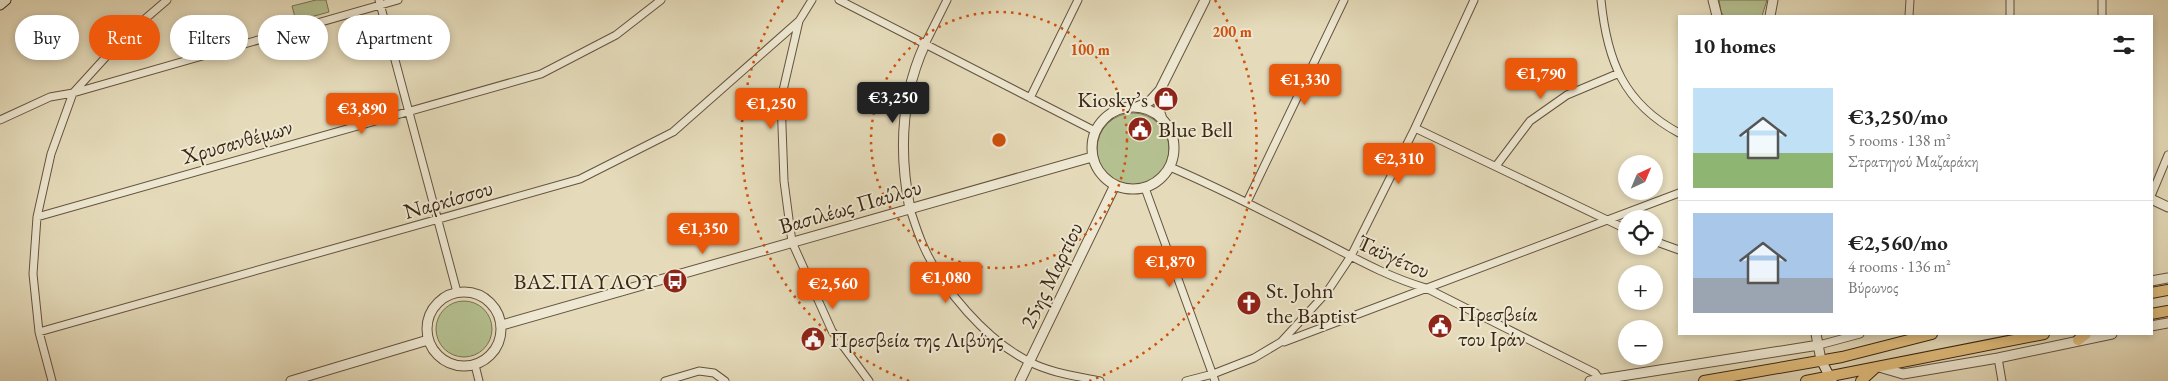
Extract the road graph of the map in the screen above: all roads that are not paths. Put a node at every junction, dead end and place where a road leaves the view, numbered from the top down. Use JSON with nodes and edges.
{"nodes":[{"id":1,"x":6,"y":0,"type":"edge"},
{"id":2,"x":168,"y":0,"type":"edge"},
{"id":3,"x":398,"y":0,"type":"edge"},
{"id":4,"x":661,"y":0,"type":"edge"},
{"id":5,"x":812,"y":0,"type":"edge"},
{"id":6,"x":839,"y":0,"type":"edge"},
{"id":7,"x":947,"y":0,"type":"edge"},
{"id":8,"x":1078,"y":0,"type":"edge"},
{"id":9,"x":1205,"y":0,"type":"edge"},
{"id":10,"x":1344,"y":0,"type":"edge"},
{"id":11,"x":1474,"y":0,"type":"edge"},
{"id":12,"x":1601,"y":0,"type":"edge"},
{"id":13,"x":1713,"y":0,"type":"edge"},
{"id":14,"x":1773,"y":0,"type":"edge"},
{"id":15,"x":1910,"y":0,"type":"edge"},
{"id":16,"x":2010,"y":0,"type":"edge"},
{"id":17,"x":2102,"y":0,"type":"edge"},
{"id":18,"x":379,"y":3,"type":"edge"},
{"id":19,"x":0,"y":5,"type":"edge"},
{"id":20,"x":1716,"y":15,"type":"edge"},
{"id":21,"x":1773,"y":15,"type":"edge"},
{"id":22,"x":1909,"y":15,"type":"edge"},
{"id":23,"x":2010,"y":15,"type":"edge"},
{"id":24,"x":2102,"y":15,"type":"edge"},
{"id":25,"x":799,"y":21,"type":"junction"},
{"id":26,"x":925,"y":44,"type":"junction"},
{"id":27,"x":1618,"y":74,"type":"junction"},
{"id":28,"x":1160,"y":90,"type":"junction"},
{"id":29,"x":73,"y":93,"type":"junction"},
{"id":30,"x":1030,"y":98,"type":"junction"},
{"id":31,"x":1137,"y":107,"type":"junction"},
{"id":32,"x":408,"y":110,"type":"junction"},
{"id":33,"x":1162,"y":119,"type":"junction"},
{"id":34,"x":0,"y":120,"type":"edge"},
{"id":35,"x":1415,"y":128,"type":"junction"},
{"id":36,"x":1095,"y":131,"type":"junction"},
{"id":37,"x":1678,"y":132,"type":"edge"},
{"id":38,"x":2168,"y":155,"type":"edge"},
{"id":39,"x":1092,"y":157,"type":"junction"},
{"id":40,"x":1496,"y":166,"type":"junction"},
{"id":41,"x":1170,"y":167,"type":"junction"},
{"id":42,"x":1115,"y":185,"type":"junction"},
{"id":43,"x":1145,"y":188,"type":"junction"},
{"id":44,"x":2153,"y":192,"type":"edge"},
{"id":45,"x":1678,"y":194,"type":"edge"},
{"id":46,"x":2153,"y":198,"type":"edge"},
{"id":47,"x":1247,"y":202,"type":"junction"},
{"id":48,"x":2168,"y":207,"type":"edge"},
{"id":49,"x":910,"y":209,"type":"junction"},
{"id":50,"x":38,"y":217,"type":"junction"},
{"id":51,"x":439,"y":220,"type":"junction"},
{"id":52,"x":1606,"y":221,"type":"junction"},
{"id":53,"x":1618,"y":226,"type":"edge"},
{"id":54,"x":792,"y":242,"type":"junction"},
{"id":55,"x":1663,"y":244,"type":"edge"},
{"id":56,"x":1678,"y":250,"type":"edge"},
{"id":57,"x":1351,"y":256,"type":"junction"},
{"id":58,"x":2168,"y":278,"type":"edge"},
{"id":59,"x":2153,"y":281,"type":"edge"},
{"id":60,"x":1426,"y":288,"type":"junction"},
{"id":61,"x":2168,"y":290,"type":"edge"},
{"id":62,"x":457,"y":292,"type":"junction"},
{"id":63,"x":2153,"y":293,"type":"edge"},
{"id":64,"x":2168,"y":311,"type":"edge"},
{"id":65,"x":2153,"y":314,"type":"edge"},
{"id":66,"x":2168,"y":323,"type":"edge"},
{"id":67,"x":502,"y":325,"type":"junction"},
{"id":68,"x":2153,"y":326,"type":"edge"},
{"id":69,"x":39,"y":332,"type":"junction"},
{"id":70,"x":1816,"y":335,"type":"edge"},
{"id":71,"x":1856,"y":335,"type":"edge"},
{"id":72,"x":1928,"y":335,"type":"edge"},
{"id":73,"x":2039,"y":335,"type":"edge"},
{"id":74,"x":2102,"y":335,"type":"edge"},
{"id":75,"x":2082,"y":337,"type":"edge"},
{"id":76,"x":428,"y":340,"type":"junction"},
{"id":77,"x":1282,"y":342,"type":"junction"},
{"id":78,"x":1819,"y":345,"type":"junction"},
{"id":79,"x":1998,"y":358,"type":"junction"},
{"id":80,"x":1821,"y":360,"type":"junction"},
{"id":81,"x":1029,"y":362,"type":"junction"},
{"id":82,"x":475,"y":365,"type":"junction"},
{"id":83,"x":1879,"y":367,"type":"junction"},
{"id":84,"x":1214,"y":377,"type":"edge"},
{"id":85,"x":1826,"y":379,"type":"edge"},
{"id":86,"x":1601,"y":380,"type":"edge"},
{"id":87,"x":52,"y":381,"type":"edge"},
{"id":88,"x":291,"y":381,"type":"edge"},
{"id":89,"x":479,"y":381,"type":"edge"},
{"id":90,"x":664,"y":381,"type":"edge"},
{"id":91,"x":724,"y":381,"type":"edge"},
{"id":92,"x":869,"y":381,"type":"edge"},
{"id":93,"x":1020,"y":381,"type":"edge"},
{"id":94,"x":1100,"y":381,"type":"edge"},
{"id":95,"x":1186,"y":381,"type":"edge"},
{"id":96,"x":1590,"y":381,"type":"edge"},
{"id":97,"x":1704,"y":381,"type":"edge"},
{"id":98,"x":1806,"y":381,"type":"edge"},
{"id":99,"x":1861,"y":381,"type":"edge"},
{"id":100,"x":2002,"y":381,"type":"edge"}],
"edges":[{"from":1,"to":19,"type":"street"},
{"from":2,"to":29,"type":"street"},
{"from":3,"to":18,"type":"street"},
{"from":4,"to":32,"type":"street","name":"Χρυσανθέμων"},
{"from":5,"to":25,"type":"street","name":"Ναρκίσσου"},
{"from":6,"to":26,"type":"street"},
{"from":7,"to":26,"type":"street"},
{"from":8,"to":30,"type":"street"},
{"from":9,"to":28,"type":"street"},
{"from":10,"to":47,"type":"street"},
{"from":11,"to":35,"type":"street"},
{"from":12,"to":27,"type":"street"},
{"from":13,"to":20,"type":"street"},
{"from":14,"to":21,"type":"street"},
{"from":15,"to":22,"type":"street"},
{"from":16,"to":23,"type":"street"},
{"from":17,"to":24,"type":"street"},
{"from":18,"to":29,"type":"street"},
{"from":18,"to":32,"type":"street"},
{"from":25,"to":51,"type":"street","name":"Ναρκίσσου"},
{"from":25,"to":54,"type":"street"},
{"from":26,"to":30,"type":"street"},
{"from":26,"to":49,"type":"street"},
{"from":27,"to":37,"type":"street"},
{"from":27,"to":40,"type":"street"},
{"from":28,"to":31,"type":"street"},
{"from":28,"to":33,"type":"street"},
{"from":29,"to":34,"type":"street"},
{"from":29,"to":50,"type":"street"},
{"from":30,"to":36,"type":"street"},
{"from":31,"to":33,"type":"street"},
{"from":31,"to":36,"type":"street"},
{"from":32,"to":50,"type":"street","name":"Χρυσανθέμων"},
{"from":32,"to":51,"type":"street"},
{"from":33,"to":41,"type":"street"},
{"from":35,"to":40,"type":"street"},
{"from":35,"to":57,"type":"street"},
{"from":36,"to":39,"type":"street"},
{"from":38,"to":44,"type":"street"},
{"from":39,"to":42,"type":"street"},
{"from":39,"to":49,"type":"street","name":"Βασιλέως Παύλου"},
{"from":40,"to":52,"type":"street"},
{"from":41,"to":43,"type":"street"},
{"from":41,"to":47,"type":"street","name":"Ταϋγέτου"},
{"from":42,"to":43,"type":"street"},
{"from":42,"to":81,"type":"street","name":"25ης Μαρτίου"},
{"from":43,"to":84,"type":"street"},
{"from":45,"to":52,"type":"street"},
{"from":46,"to":48,"type":"street"},
{"from":47,"to":57,"type":"street","name":"Ταϋγέτου"},
{"from":49,"to":54,"type":"street","name":"Βασιλέως Παύλου"},
{"from":49,"to":81,"type":"street"},
{"from":50,"to":69,"type":"street"},
{"from":51,"to":62,"type":"street"},
{"from":51,"to":69,"type":"street","name":"Ναρκίσσου"},
{"from":52,"to":53,"type":"street"},
{"from":52,"to":60,"type":"street"},
{"from":54,"to":67,"type":"street","name":"Βασιλέως Παύλου"},
{"from":54,"to":92,"type":"street"},
{"from":55,"to":56,"type":"street"},
{"from":57,"to":60,"type":"street","name":"Ταϋγέτου"},
{"from":57,"to":77,"type":"street"},
{"from":58,"to":59,"type":"street"},
{"from":60,"to":77,"type":"street"},
{"from":60,"to":86,"type":"street","name":"Ταϋγέτου"},
{"from":61,"to":63,"type":"main road"},
{"from":62,"to":67,"type":"street"},
{"from":62,"to":76,"type":"street"},
{"from":64,"to":65,"type":"main road"},
{"from":66,"to":68,"type":"street"},
{"from":67,"to":82,"type":"street"},
{"from":69,"to":87,"type":"street"},
{"from":70,"to":78,"type":"street"},
{"from":71,"to":78,"type":"street"},
{"from":72,"to":80,"type":"main road"},
{"from":73,"to":83,"type":"main road"},
{"from":74,"to":75,"type":"street"},
{"from":75,"to":79,"type":"street"},
{"from":76,"to":82,"type":"street"},
{"from":76,"to":88,"type":"street"},
{"from":77,"to":84,"type":"street"},
{"from":78,"to":80,"type":"street"},
{"from":78,"to":86,"type":"street"},
{"from":79,"to":83,"type":"street"},
{"from":79,"to":100,"type":"street"},
{"from":80,"to":85,"type":"street"},
{"from":80,"to":97,"type":"main road"},
{"from":81,"to":93,"type":"street","name":"25ης Μαρτίου"},
{"from":81,"to":94,"type":"street"},
{"from":82,"to":89,"type":"street"},
{"from":83,"to":85,"type":"main road"},
{"from":83,"to":99,"type":"main road"},
{"from":84,"to":95,"type":"street"},
{"from":85,"to":98,"type":"main road"},
{"from":86,"to":96,"type":"street"},
{"from":90,"to":91,"type":"street"}]}
